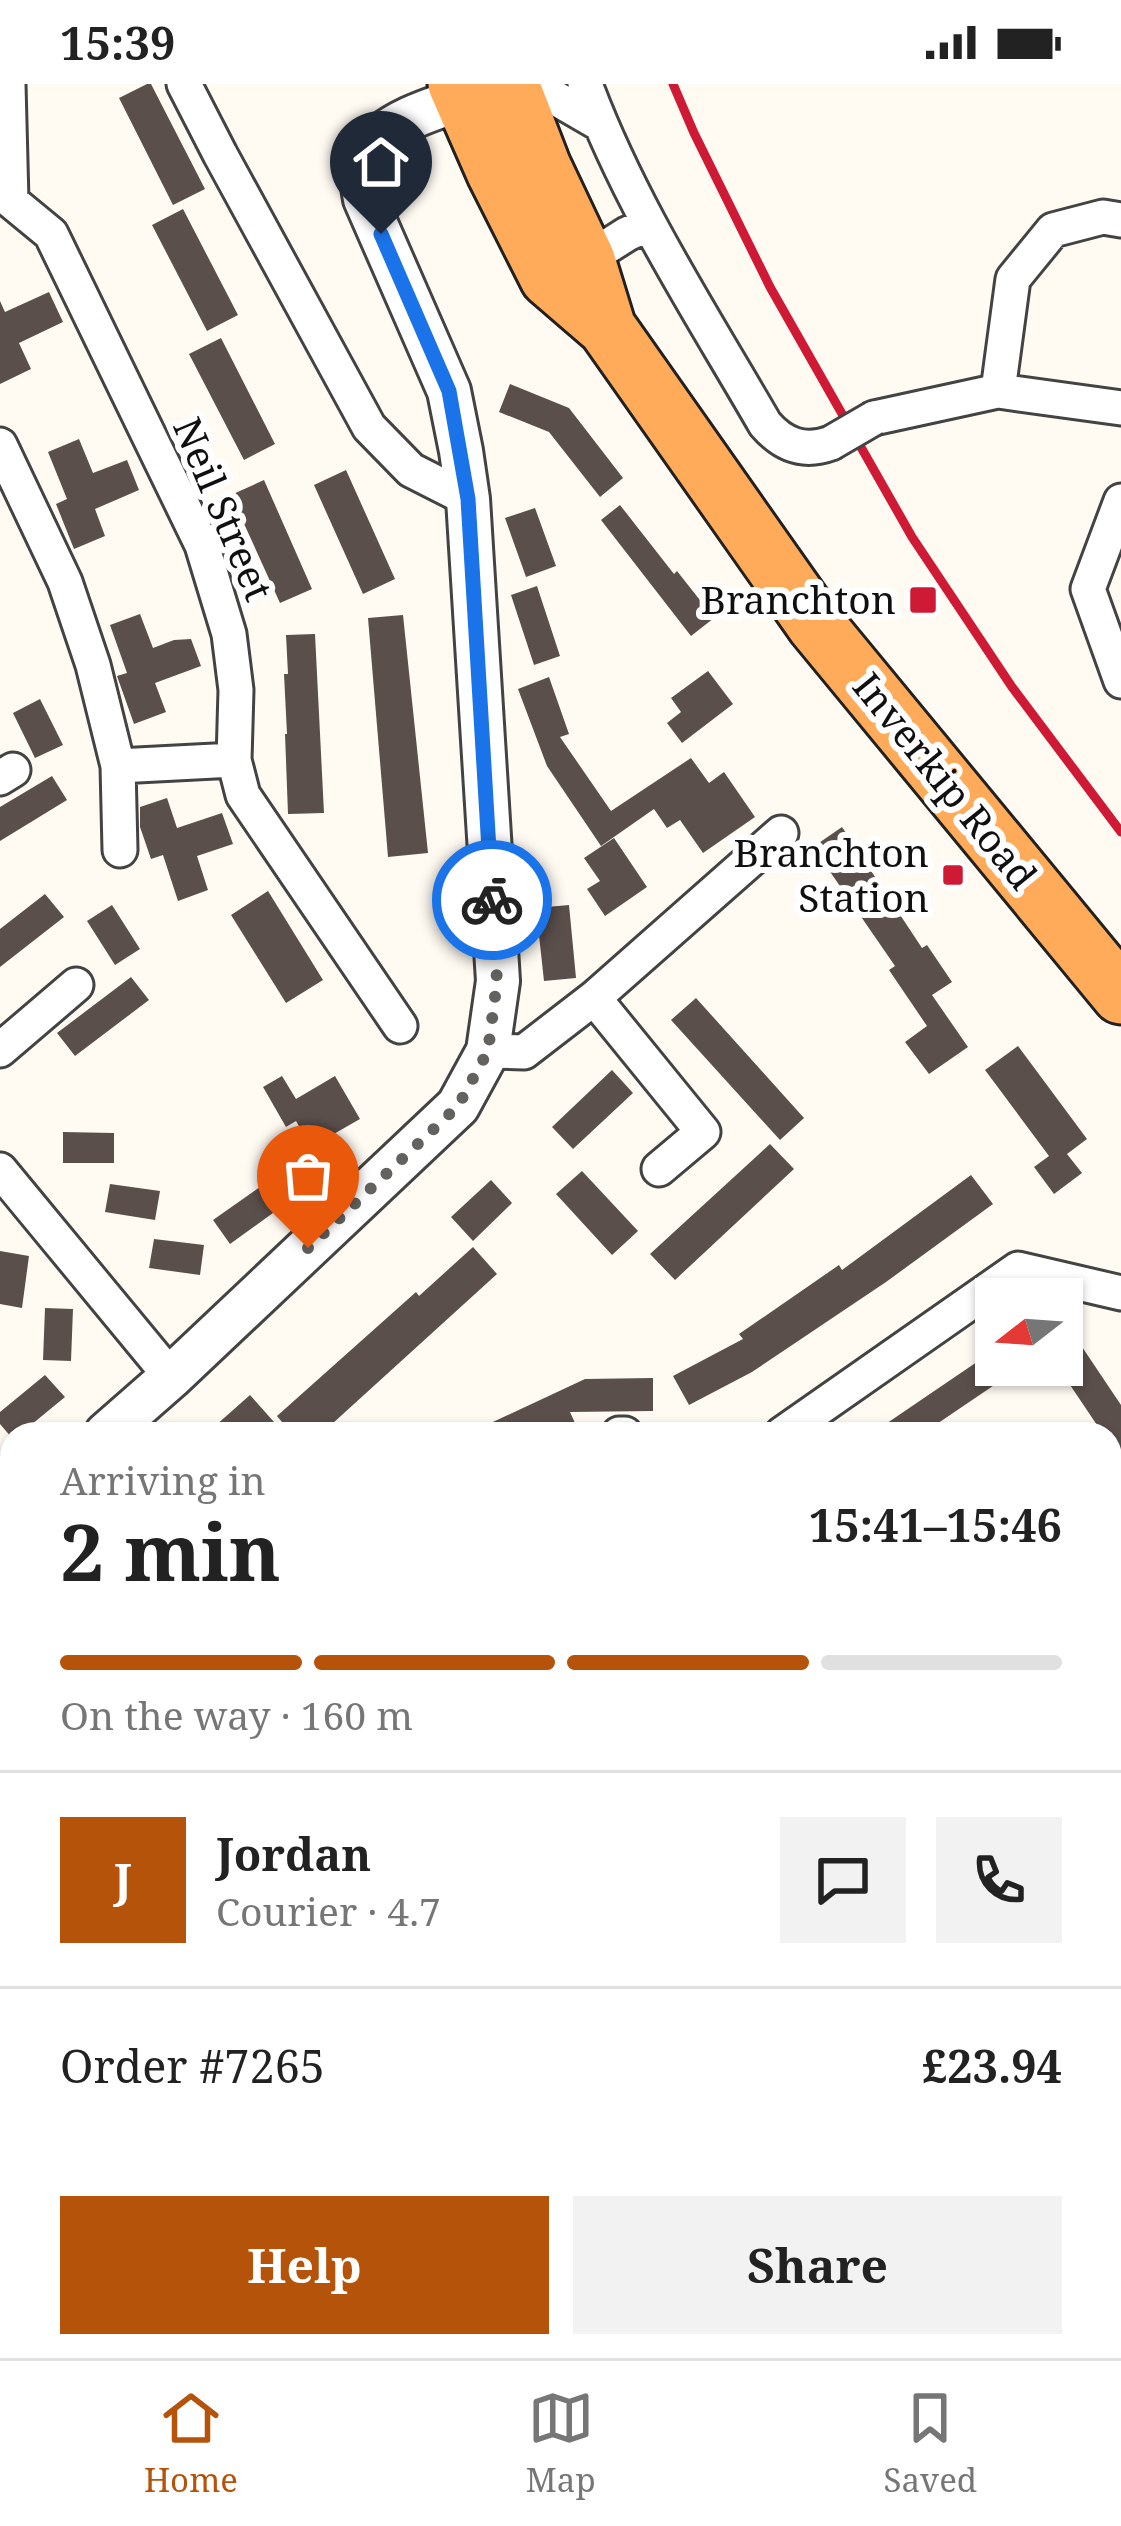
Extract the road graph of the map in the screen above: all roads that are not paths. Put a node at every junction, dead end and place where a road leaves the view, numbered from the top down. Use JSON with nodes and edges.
{"nodes":[{"id":1,"x":8,"y":84,"type":"edge"},
{"id":2,"x":184,"y":84,"type":"edge"},
{"id":3,"x":585,"y":84,"type":"edge"},
{"id":4,"x":490,"y":87,"type":"edge"},
{"id":5,"x":600,"y":124,"type":"junction"},
{"id":6,"x":6,"y":216,"type":"edge"},
{"id":7,"x":1121,"y":220,"type":"edge"},
{"id":8,"x":649,"y":224,"type":"junction"},
{"id":9,"x":586,"y":260,"type":"junction"},
{"id":10,"x":607,"y":328,"type":"junction"},
{"id":11,"x":998,"y":392,"type":"junction"},
{"id":12,"x":1121,"y":408,"type":"edge"},
{"id":13,"x":0,"y":445,"type":"edge"},
{"id":14,"x":468,"y":499,"type":"junction"},
{"id":15,"x":1121,"y":501,"type":"edge"},
{"id":16,"x":1121,"y":681,"type":"edge"},
{"id":17,"x":233,"y":760,"type":"junction"},
{"id":18,"x":118,"y":766,"type":"junction"},
{"id":19,"x":781,"y":832,"type":"dead end"},
{"id":20,"x":120,"y":850,"type":"dead end"},
{"id":21,"x":76,"y":985,"type":"dead end"},
{"id":22,"x":1121,"y":995,"type":"edge"},
{"id":23,"x":594,"y":998,"type":"junction"},
{"id":24,"x":400,"y":1026,"type":"dead end"},
{"id":25,"x":0,"y":1050,"type":"edge"},
{"id":26,"x":488,"y":1051,"type":"junction"},
{"id":27,"x":659,"y":1169,"type":"dead end"},
{"id":28,"x":0,"y":1170,"type":"edge"},
{"id":29,"x":1121,"y":1293,"type":"edge"},
{"id":30,"x":171,"y":1377,"type":"junction"},
{"id":31,"x":120,"y":1422,"type":"edge"},
{"id":32,"x":799,"y":1422,"type":"edge"}],
"edges":[{"from":1,"to":6,"type":"street","name":"Neil Street"},
{"from":2,"to":14,"type":"street"},
{"from":3,"to":5,"type":"street"},
{"from":4,"to":5,"type":"street"},
{"from":4,"to":9,"type":"highway","name":"Inverkip Road"},
{"from":4,"to":10,"type":"highway","name":"Inverkip Road"},
{"from":4,"to":14,"type":"street"},
{"from":5,"to":8,"type":"street"},
{"from":6,"to":17,"type":"street","name":"Neil Street"},
{"from":7,"to":11,"type":"street"},
{"from":8,"to":9,"type":"street"},
{"from":8,"to":11,"type":"street","bridge":true},
{"from":9,"to":10,"type":"highway","name":"Inverkip Road"},
{"from":10,"to":22,"type":"highway","name":"Inverkip Road"},
{"from":11,"to":12,"type":"street"},
{"from":13,"to":18,"type":"street"},
{"from":14,"to":26,"type":"street"},
{"from":15,"to":16,"type":"street"},
{"from":17,"to":18,"type":"street"},
{"from":17,"to":24,"type":"street","name":"Neil Street"},
{"from":18,"to":20,"type":"street"},
{"from":19,"to":23,"type":"street"},
{"from":21,"to":25,"type":"street"},
{"from":23,"to":26,"type":"street"},
{"from":23,"to":27,"type":"street"},
{"from":26,"to":30,"type":"street"},
{"from":28,"to":30,"type":"street"},
{"from":29,"to":32,"type":"street"},
{"from":30,"to":31,"type":"street"}]}
